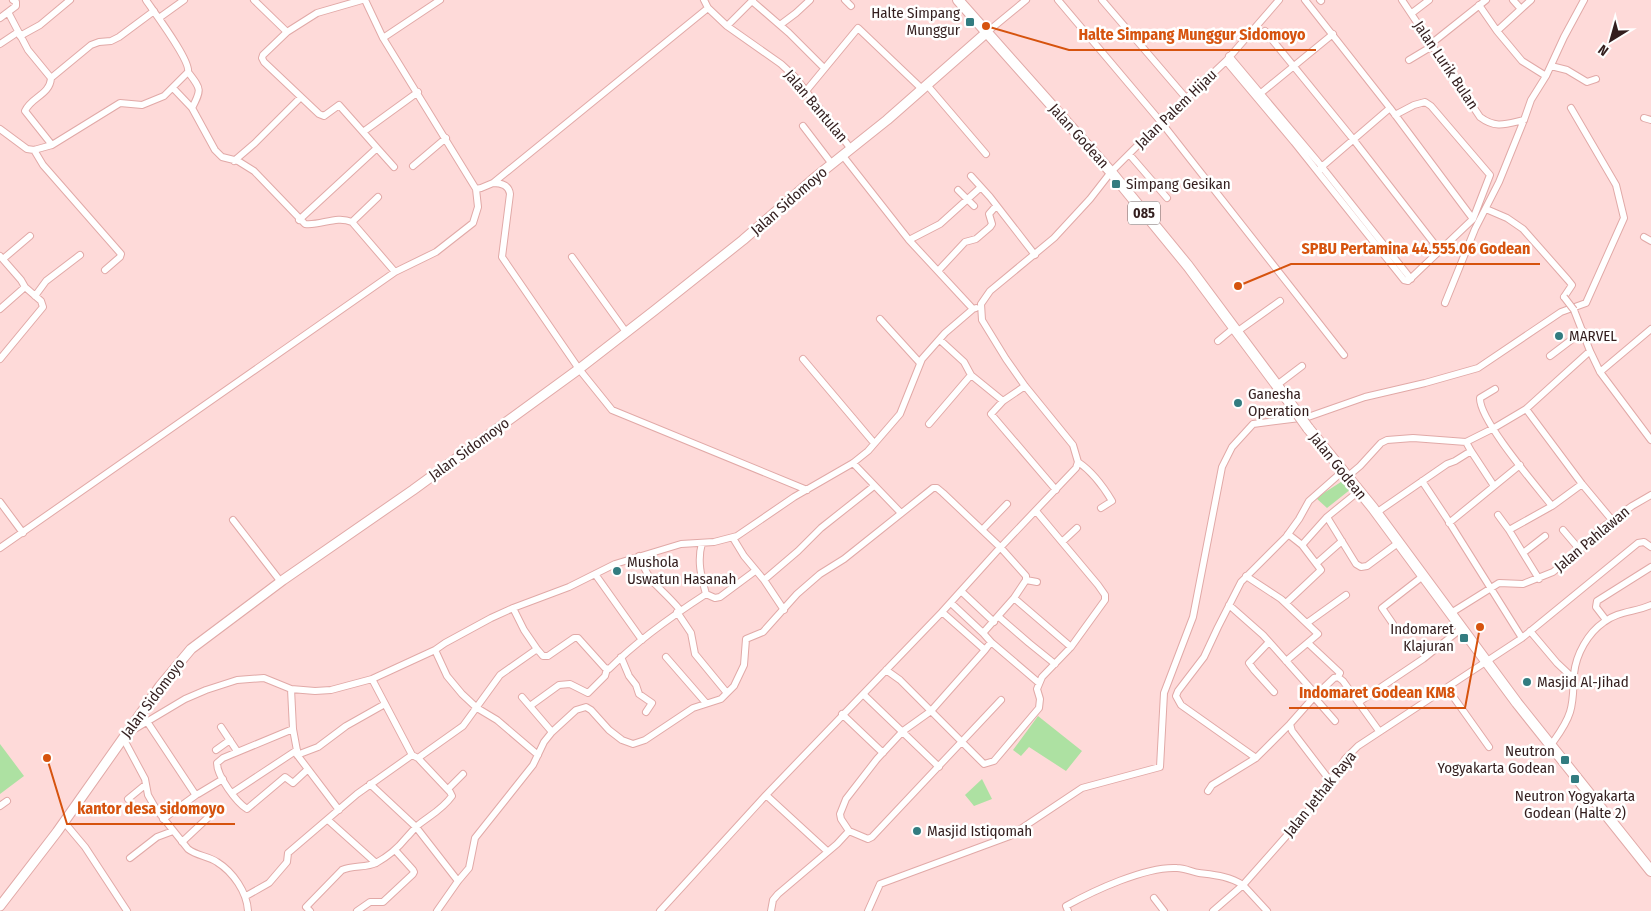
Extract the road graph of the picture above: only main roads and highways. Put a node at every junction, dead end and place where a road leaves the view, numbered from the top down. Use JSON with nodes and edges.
{"nodes":[{"id":1,"x":958,"y":0,"type":"edge"},
{"id":2,"x":986,"y":33,"type":"junction"},
{"id":3,"x":1651,"y":871,"type":"edge"},
{"id":4,"x":0,"y":906,"type":"edge"}],
"edges":[{"from":1,"to":2,"type":"main road","name":"Jalan Godean","number":"085"},
{"from":2,"to":3,"type":"main road","name":"Jalan Godean","number":"085","bridge":true},
{"from":2,"to":4,"type":"main road","name":"Jalan Sidomoyo"}]}
